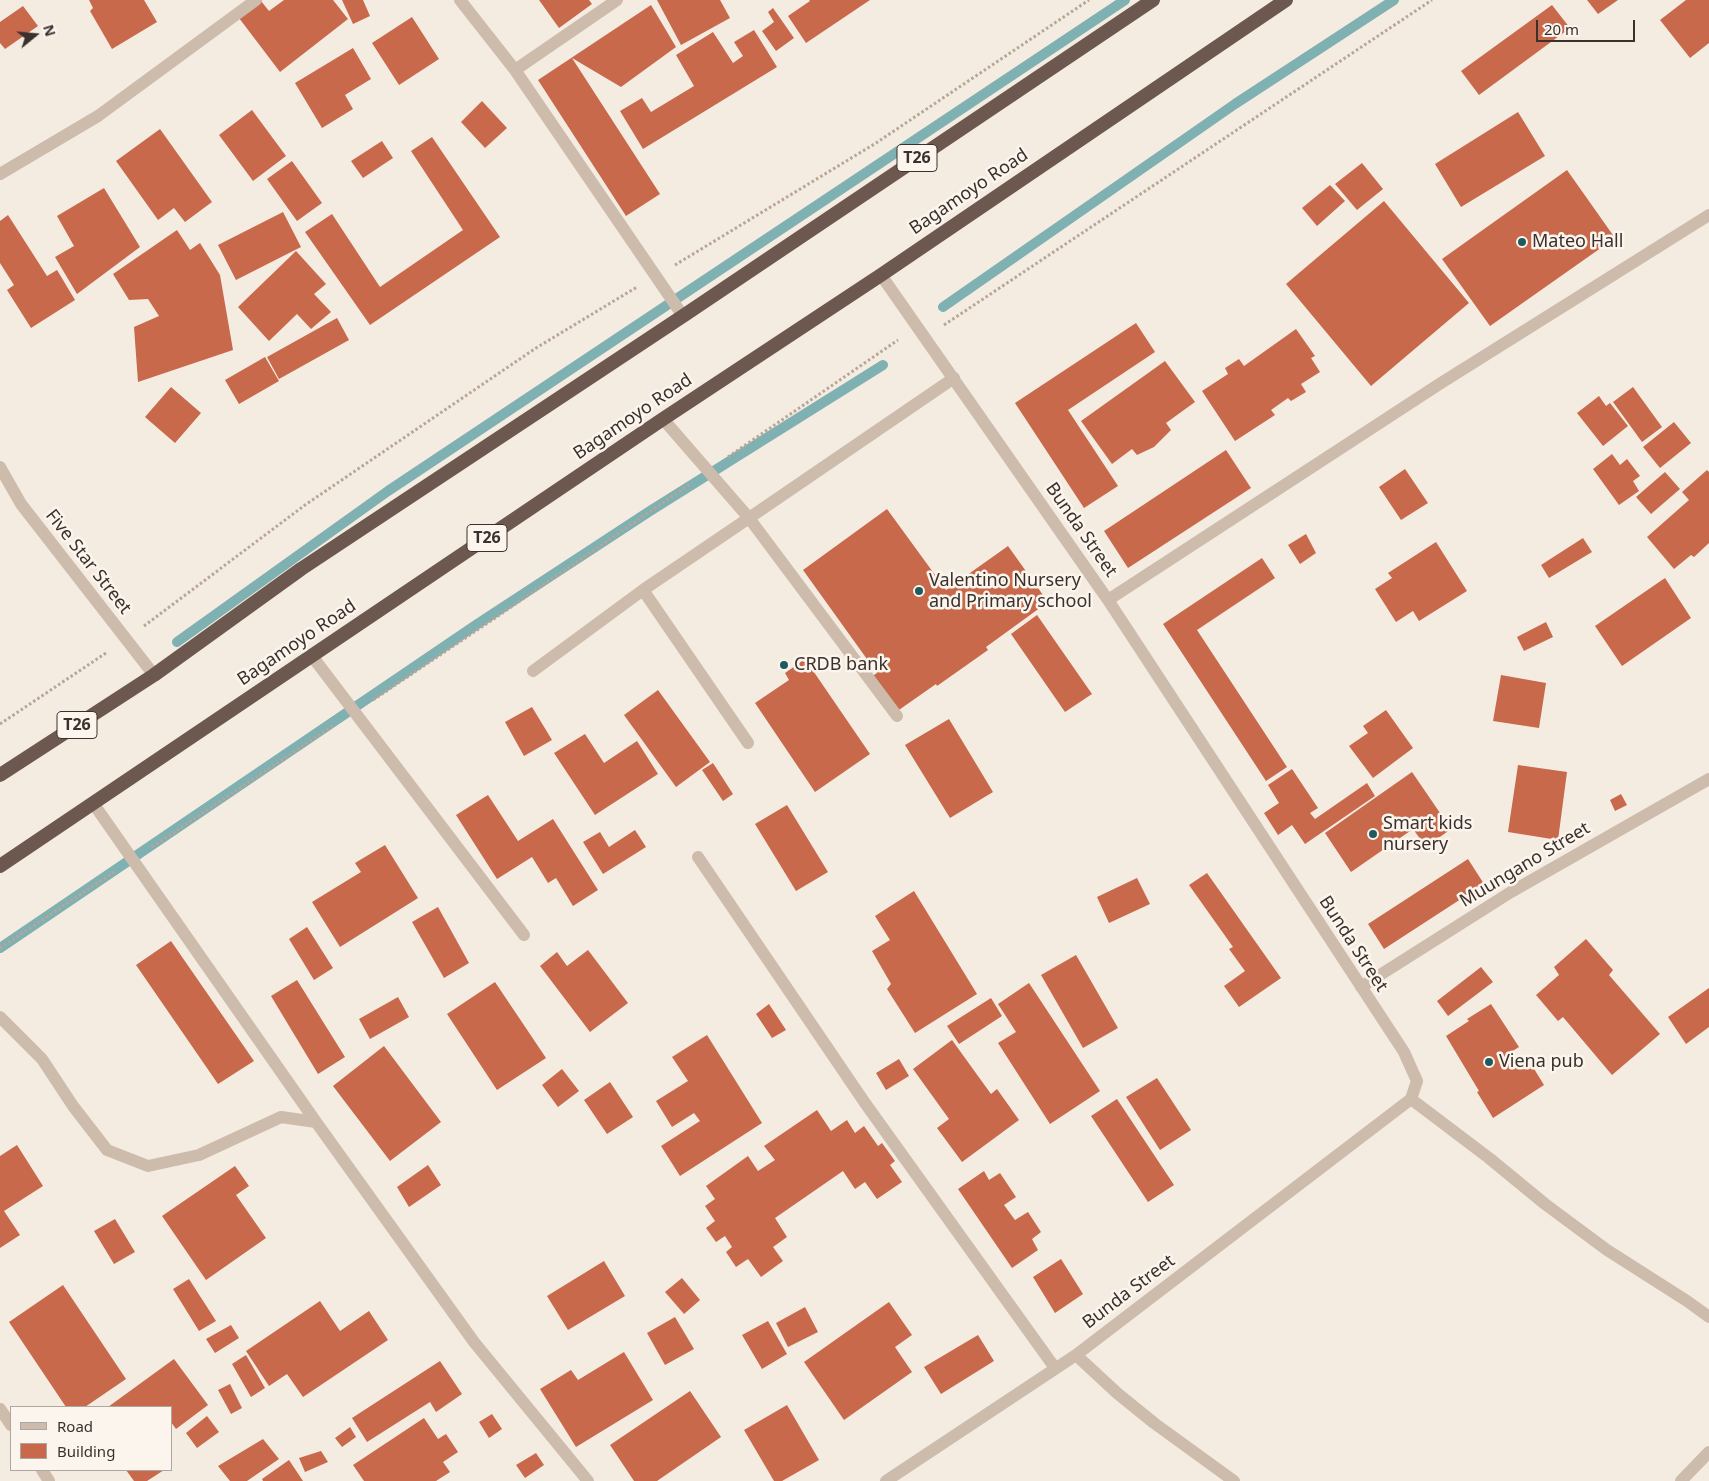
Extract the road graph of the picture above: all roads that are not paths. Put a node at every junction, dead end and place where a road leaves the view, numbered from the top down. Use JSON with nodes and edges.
{"nodes":[{"id":1,"x":256,"y":0,"type":"edge"},
{"id":2,"x":460,"y":0,"type":"edge"},
{"id":3,"x":617,"y":0,"type":"edge"},
{"id":4,"x":1153,"y":0,"type":"edge"},
{"id":5,"x":1286,"y":0,"type":"edge"},
{"id":6,"x":515,"y":70,"type":"junction"},
{"id":7,"x":0,"y":174,"type":"edge"},
{"id":8,"x":1709,"y":215,"type":"edge"},
{"id":9,"x":881,"y":274,"type":"junction"},
{"id":10,"x":683,"y":316,"type":"junction"},
{"id":11,"x":954,"y":378,"type":"junction"},
{"id":12,"x":663,"y":419,"type":"junction"},
{"id":13,"x":0,"y":467,"type":"edge"},
{"id":14,"x":749,"y":518,"type":"junction"},
{"id":15,"x":643,"y":590,"type":"junction"},
{"id":16,"x":1108,"y":600,"type":"junction"},
{"id":17,"x":312,"y":656,"type":"junction"},
{"id":18,"x":533,"y":671,"type":"dead end"},
{"id":19,"x":154,"y":675,"type":"junction"},
{"id":20,"x":897,"y":716,"type":"dead end"},
{"id":21,"x":748,"y":743,"type":"dead end"},
{"id":22,"x":0,"y":775,"type":"edge"},
{"id":23,"x":1709,"y":779,"type":"edge"},
{"id":24,"x":93,"y":803,"type":"junction"},
{"id":25,"x":698,"y":856,"type":"dead end"},
{"id":26,"x":0,"y":866,"type":"edge"},
{"id":27,"x":524,"y":935,"type":"dead end"},
{"id":28,"x":1361,"y":987,"type":"junction"},
{"id":29,"x":0,"y":1017,"type":"edge"},
{"id":30,"x":1411,"y":1099,"type":"junction"},
{"id":31,"x":316,"y":1122,"type":"junction"},
{"id":32,"x":1709,"y":1317,"type":"edge"},
{"id":33,"x":1076,"y":1355,"type":"junction"},
{"id":34,"x":1055,"y":1368,"type":"junction"},
{"id":35,"x":0,"y":1409,"type":"edge"},
{"id":36,"x":10,"y":1424,"type":"edge"},
{"id":37,"x":1709,"y":1452,"type":"edge"},
{"id":38,"x":588,"y":1481,"type":"edge"},
{"id":39,"x":886,"y":1481,"type":"edge"},
{"id":40,"x":1234,"y":1481,"type":"edge"},
{"id":41,"x":1681,"y":1481,"type":"edge"}],
"edges":[{"from":1,"to":7,"type":"street"},
{"from":2,"to":6,"type":"street"},
{"from":3,"to":6,"type":"street"},
{"from":4,"to":10,"type":"highway","number":"T26"},
{"from":5,"to":9,"type":"highway","name":"Bagamoyo Road","number":"T26"},
{"from":6,"to":10,"type":"street"},
{"from":8,"to":16,"type":"street"},
{"from":9,"to":11,"type":"street","name":"Bunda Street"},
{"from":9,"to":12,"type":"highway","name":"Bagamoyo Road","number":"T26"},
{"from":10,"to":19,"type":"highway","number":"T26"},
{"from":11,"to":14,"type":"street"},
{"from":11,"to":16,"type":"street","name":"Bunda Street"},
{"from":12,"to":14,"type":"street"},
{"from":12,"to":17,"type":"highway","name":"Bagamoyo Road","number":"T26"},
{"from":13,"to":19,"type":"street","name":"Five Star Street"},
{"from":14,"to":15,"type":"street"},
{"from":14,"to":20,"type":"street"},
{"from":15,"to":18,"type":"street"},
{"from":15,"to":21,"type":"street"},
{"from":16,"to":28,"type":"street","name":"Bunda Street"},
{"from":17,"to":24,"type":"highway","name":"Bagamoyo Road","number":"T26"},
{"from":17,"to":27,"type":"street"},
{"from":19,"to":22,"type":"highway","number":"T26"},
{"from":23,"to":28,"type":"street","name":"Muungano Street"},
{"from":24,"to":26,"type":"highway","name":"Bagamoyo Road","number":"T26"},
{"from":24,"to":31,"type":"street"},
{"from":25,"to":34,"type":"street"},
{"from":28,"to":30,"type":"street","name":"Bunda Street"},
{"from":29,"to":31,"type":"street"},
{"from":30,"to":32,"type":"street"},
{"from":30,"to":33,"type":"street","name":"Bunda Street"},
{"from":31,"to":38,"type":"street"},
{"from":33,"to":34,"type":"street","name":"Bunda Street"},
{"from":33,"to":40,"type":"street"},
{"from":34,"to":39,"type":"street","name":"Bunda Street"},
{"from":35,"to":36,"type":"street"},
{"from":37,"to":41,"type":"street"}]}
